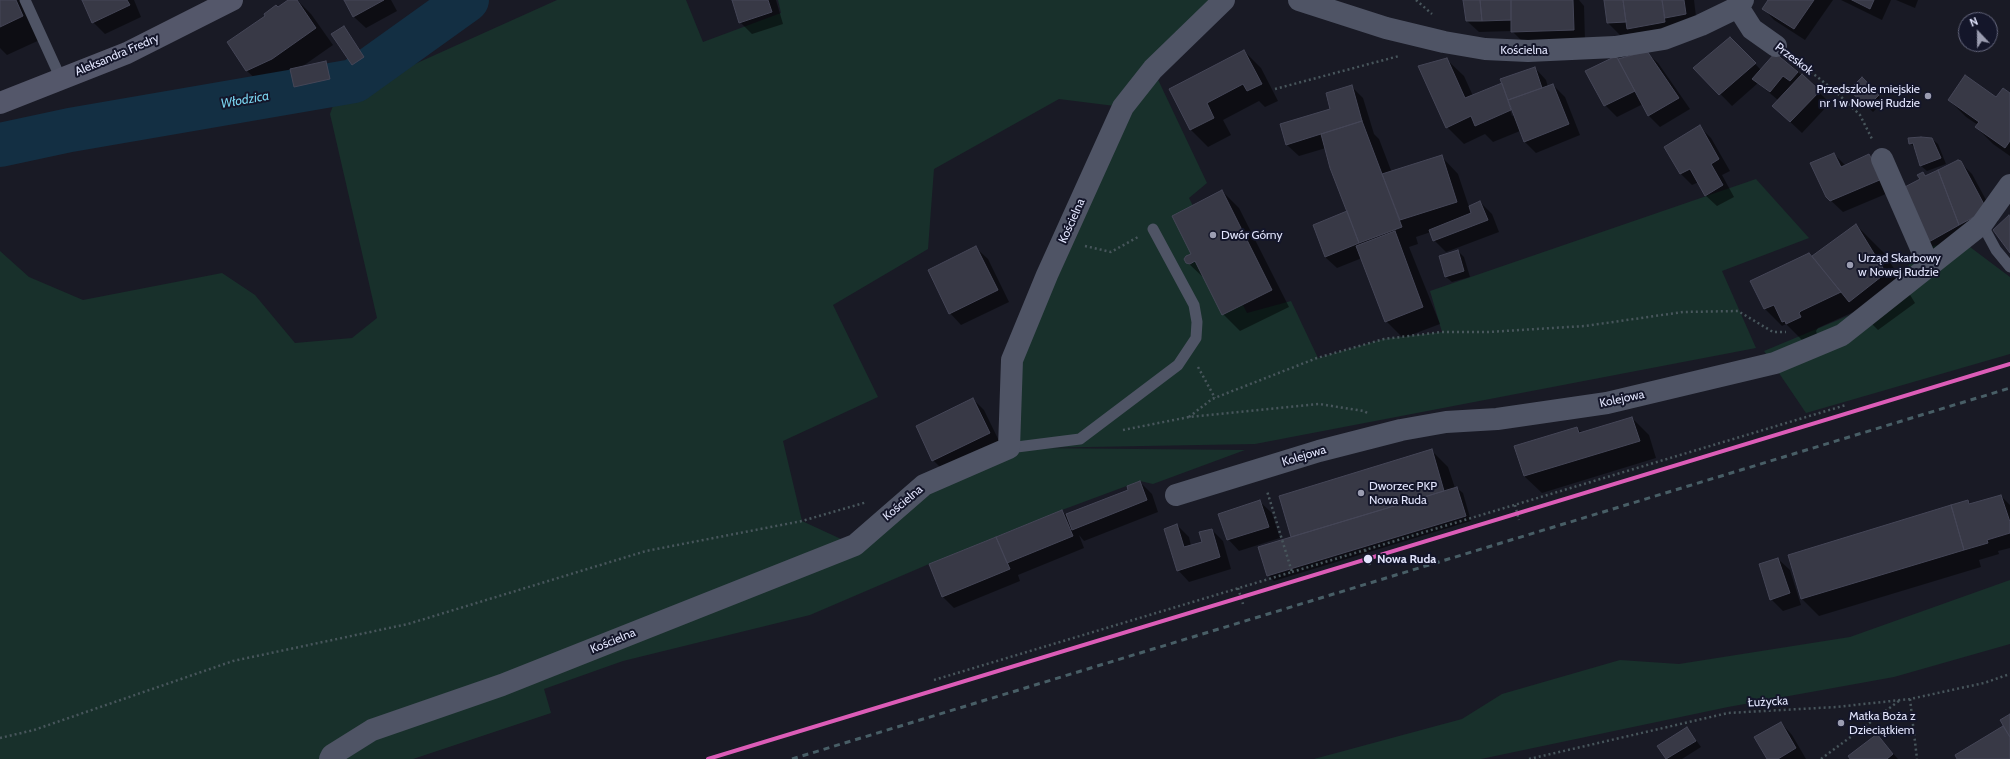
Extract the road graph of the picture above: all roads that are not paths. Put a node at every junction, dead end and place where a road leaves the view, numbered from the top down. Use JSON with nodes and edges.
{"nodes":[{"id":1,"x":25,"y":0,"type":"edge"},
{"id":2,"x":232,"y":0,"type":"edge"},
{"id":3,"x":1224,"y":0,"type":"edge"},
{"id":4,"x":1299,"y":0,"type":"edge"},
{"id":5,"x":1741,"y":4,"type":"edge"},
{"id":6,"x":1776,"y":46,"type":"road end"},
{"id":7,"x":61,"y":78,"type":"junction"},
{"id":8,"x":0,"y":103,"type":"edge"},
{"id":9,"x":1878,"y":151,"type":"road end"},
{"id":10,"x":2010,"y":185,"type":"edge"},
{"id":11,"x":1982,"y":224,"type":"junction"},
{"id":12,"x":1153,"y":229,"type":"road end"},
{"id":13,"x":1927,"y":267,"type":"junction"},
{"id":14,"x":2010,"y":267,"type":"edge"},
{"id":15,"x":1009,"y":448,"type":"junction"},
{"id":16,"x":1176,"y":495,"type":"dead end"},
{"id":17,"x":330,"y":759,"type":"edge"}],
"edges":[{"from":1,"to":7,"type":"lane"},
{"from":2,"to":7,"type":"street","name":"Aleksandra Fredry"},
{"from":3,"to":15,"type":"street","name":"Kościelna"},
{"from":4,"to":5,"type":"street","name":"Kościelna"},
{"from":5,"to":6,"type":"street","name":"Przeskok"},
{"from":7,"to":8,"type":"street","name":"Aleksandra Fredry"},
{"from":9,"to":13,"type":"street"},
{"from":10,"to":11,"type":"street","name":"Kolejowa"},
{"from":11,"to":13,"type":"street","name":"Kolejowa"},
{"from":11,"to":14,"type":"lane"},
{"from":12,"to":15,"type":"lane"},
{"from":13,"to":16,"type":"street","name":"Kolejowa"},
{"from":15,"to":17,"type":"street","name":"Kościelna"}]}
